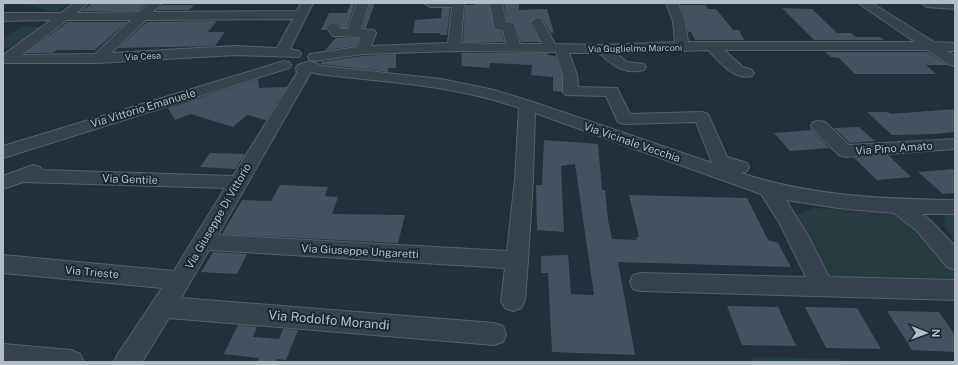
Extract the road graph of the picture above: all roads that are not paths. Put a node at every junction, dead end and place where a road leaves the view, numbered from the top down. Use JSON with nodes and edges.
{"nodes":[{"id":1,"x":82,"y":3,"type":"edge"},
{"id":2,"x":156,"y":3,"type":"edge"},
{"id":3,"x":307,"y":3,"type":"edge"},
{"id":4,"x":363,"y":3,"type":"edge"},
{"id":5,"x":430,"y":3,"type":"edge"},
{"id":6,"x":457,"y":3,"type":"edge"},
{"id":7,"x":496,"y":3,"type":"edge"},
{"id":8,"x":672,"y":3,"type":"edge"},
{"id":9,"x":864,"y":3,"type":"edge"},
{"id":10,"x":927,"y":3,"type":"edge"},
{"id":11,"x":955,"y":5,"type":"edge"},
{"id":12,"x":20,"y":6,"type":"dead end"},
{"id":13,"x":300,"y":15,"type":"junction"},
{"id":14,"x":46,"y":16,"type":"junction"},
{"id":15,"x":3,"y":17,"type":"edge"},
{"id":16,"x":63,"y":17,"type":"junction"},
{"id":17,"x":141,"y":17,"type":"junction"},
{"id":18,"x":537,"y":22,"type":"dead end"},
{"id":19,"x":332,"y":27,"type":"dead end"},
{"id":20,"x":680,"y":32,"type":"junction"},
{"id":21,"x":353,"y":33,"type":"junction"},
{"id":22,"x":721,"y":35,"type":"dead end"},
{"id":23,"x":682,"y":46,"type":"junction"},
{"id":24,"x":711,"y":46,"type":"junction"},
{"id":25,"x":929,"y":46,"type":"junction"},
{"id":26,"x":955,"y":47,"type":"edge"},
{"id":27,"x":514,"y":48,"type":"junction"},
{"id":28,"x":555,"y":48,"type":"junction"},
{"id":29,"x":603,"y":49,"type":"junction"},
{"id":30,"x":363,"y":50,"type":"junction"},
{"id":31,"x":456,"y":51,"type":"junction"},
{"id":32,"x":97,"y":58,"type":"junction"},
{"id":33,"x":6,"y":59,"type":"edge"},
{"id":34,"x":298,"y":60,"type":"junction"},
{"id":35,"x":955,"y":62,"type":"edge"},
{"id":36,"x":639,"y":67,"type":"dead end"},
{"id":37,"x":742,"y":73,"type":"dead end"},
{"id":38,"x":527,"y":105,"type":"junction"},
{"id":39,"x":565,"y":108,"type":"junction"},
{"id":40,"x":819,"y":126,"type":"dead end"},
{"id":41,"x":955,"y":144,"type":"edge"},
{"id":42,"x":3,"y":152,"type":"edge"},
{"id":43,"x":524,"y":179,"type":"junction"},
{"id":44,"x":238,"y":182,"type":"junction"},
{"id":45,"x":766,"y":182,"type":"junction"},
{"id":46,"x":3,"y":183,"type":"edge"},
{"id":47,"x":808,"y":198,"type":"junction"},
{"id":48,"x":899,"y":206,"type":"junction"},
{"id":49,"x":929,"y":207,"type":"junction"},
{"id":50,"x":955,"y":207,"type":"edge"},
{"id":51,"x":204,"y":242,"type":"junction"},
{"id":52,"x":802,"y":244,"type":"junction"},
{"id":53,"x":949,"y":253,"type":"edge"},
{"id":54,"x":517,"y":260,"type":"junction"},
{"id":55,"x":3,"y":264,"type":"edge"},
{"id":56,"x":180,"y":281,"type":"junction"},
{"id":57,"x":641,"y":282,"type":"dead end"},
{"id":58,"x":822,"y":287,"type":"junction"},
{"id":59,"x":955,"y":290,"type":"edge"},
{"id":60,"x":512,"y":301,"type":"dead end"},
{"id":61,"x":164,"y":307,"type":"junction"},
{"id":62,"x":494,"y":334,"type":"dead end"},
{"id":63,"x":3,"y":356,"type":"edge"},
{"id":64,"x":72,"y":362,"type":"edge"},
{"id":65,"x":127,"y":362,"type":"edge"}],
"edges":[{"from":1,"to":16,"type":"street"},
{"from":2,"to":17,"type":"street"},
{"from":3,"to":13,"type":"street","name":"Via Giuseppe Di Vittorio"},
{"from":4,"to":21,"type":"street"},
{"from":5,"to":6,"type":"street"},
{"from":6,"to":31,"type":"street"},
{"from":7,"to":27,"type":"street"},
{"from":8,"to":20,"type":"street"},
{"from":9,"to":25,"type":"street"},
{"from":10,"to":11,"type":"street"},
{"from":12,"to":14,"type":"street"},
{"from":13,"to":17,"type":"street"},
{"from":13,"to":34,"type":"street","name":"Via Giuseppe Di Vittorio"},
{"from":14,"to":15,"type":"street"},
{"from":14,"to":16,"type":"street"},
{"from":16,"to":17,"type":"street"},
{"from":16,"to":33,"type":"street"},
{"from":17,"to":32,"type":"street"},
{"from":18,"to":28,"type":"street"},
{"from":19,"to":21,"type":"street"},
{"from":20,"to":22,"type":"street"},
{"from":20,"to":23,"type":"street"},
{"from":21,"to":30,"type":"street"},
{"from":23,"to":24,"type":"street","name":"Via Guglielmo Marconi"},
{"from":23,"to":29,"type":"street","name":"Via Guglielmo Marconi"},
{"from":24,"to":25,"type":"street","name":"Via Guglielmo Marconi"},
{"from":24,"to":37,"type":"street"},
{"from":25,"to":26,"type":"street","name":"Via Guglielmo Marconi"},
{"from":25,"to":35,"type":"street"},
{"from":27,"to":28,"type":"street","name":"Via Guglielmo Marconi"},
{"from":27,"to":31,"type":"street","name":"Via Guglielmo Marconi"},
{"from":28,"to":29,"type":"street","name":"Via Guglielmo Marconi"},
{"from":28,"to":39,"type":"street"},
{"from":29,"to":36,"type":"street"},
{"from":30,"to":31,"type":"street","name":"Via Guglielmo Marconi"},
{"from":30,"to":34,"type":"street","name":"Via Guglielmo Marconi"},
{"from":32,"to":33,"type":"street","name":"Via Cesa"},
{"from":32,"to":34,"type":"street","name":"Via Cesa"},
{"from":34,"to":38,"type":"street","name":"Via Vicinale Vecchia"},
{"from":34,"to":42,"type":"street","name":"Via Vittorio Emanuele"},
{"from":34,"to":44,"type":"street","name":"Via Giuseppe Di Vittorio"},
{"from":38,"to":39,"type":"street","name":"Via Vicinale Vecchia"},
{"from":38,"to":43,"type":"street"},
{"from":39,"to":43,"type":"street"},
{"from":39,"to":45,"type":"street","name":"Via Vicinale Vecchia"},
{"from":39,"to":45,"type":"street"},
{"from":40,"to":41,"type":"street","name":"Via Pino Amato"},
{"from":43,"to":54,"type":"street"},
{"from":44,"to":46,"type":"street","name":"Via Gentile"},
{"from":44,"to":51,"type":"street","name":"Via Giuseppe Di Vittorio"},
{"from":45,"to":47,"type":"street","name":"Via Vicinale Vecchia"},
{"from":45,"to":52,"type":"street"},
{"from":47,"to":48,"type":"street","name":"Via Vicinale Vecchia"},
{"from":47,"to":52,"type":"street"},
{"from":48,"to":49,"type":"street","name":"Via Vicinale Vecchia"},
{"from":48,"to":53,"type":"street"},
{"from":49,"to":50,"type":"street","name":"Via Vicinale Vecchia"},
{"from":49,"to":53,"type":"street"},
{"from":51,"to":54,"type":"street","name":"Via Giuseppe Ungaretti"},
{"from":51,"to":56,"type":"street","name":"Via Giuseppe Di Vittorio"},
{"from":52,"to":58,"type":"street"},
{"from":54,"to":60,"type":"street"},
{"from":55,"to":56,"type":"street","name":"Via Trieste"},
{"from":56,"to":61,"type":"street","name":"Via Giuseppe Di Vittorio"},
{"from":57,"to":58,"type":"street"},
{"from":58,"to":59,"type":"street"},
{"from":61,"to":62,"type":"street","name":"Via Rodolfo Morandi"},
{"from":61,"to":65,"type":"street","name":"Via Giuseppe Di Vittorio"},
{"from":63,"to":64,"type":"street"}]}
